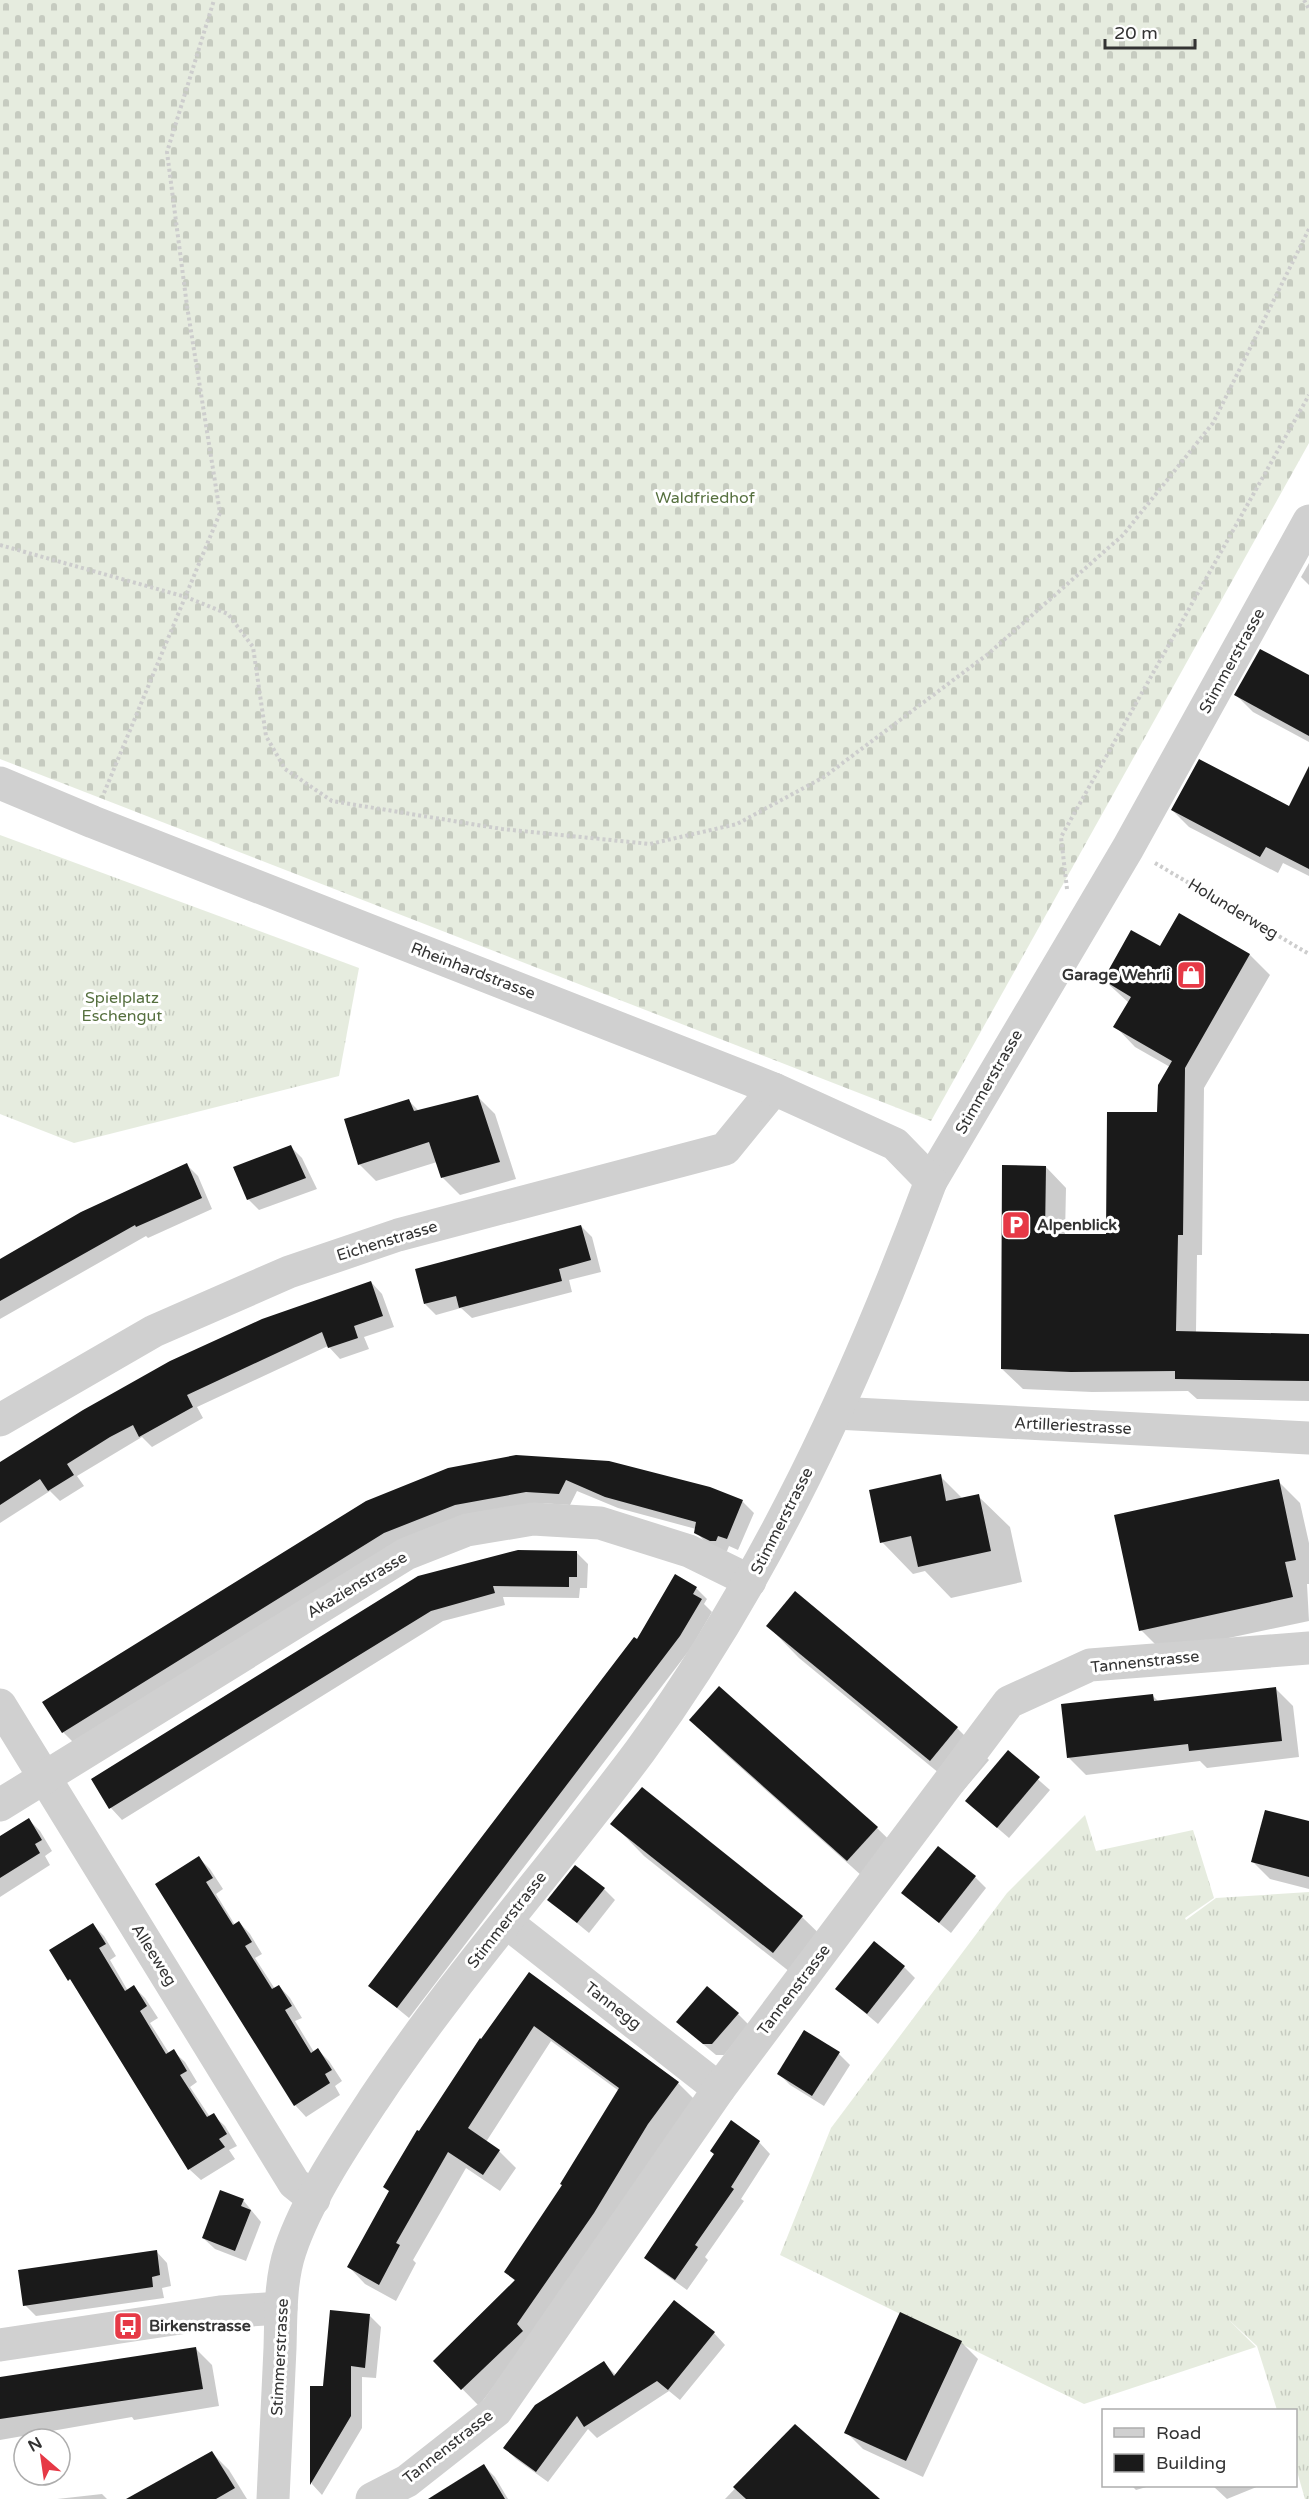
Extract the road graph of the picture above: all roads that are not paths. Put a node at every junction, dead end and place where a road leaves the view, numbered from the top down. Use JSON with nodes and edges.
{"nodes":[{"id":1,"x":1309,"y":521,"type":"edge"},
{"id":2,"x":0,"y":783,"type":"edge"},
{"id":3,"x":774,"y":1089,"type":"junction"},
{"id":4,"x":932,"y":1181,"type":"junction"},
{"id":5,"x":836,"y":1413,"type":"junction"},
{"id":6,"x":0,"y":1420,"type":"edge"},
{"id":7,"x":1309,"y":1438,"type":"edge"},
{"id":8,"x":750,"y":1581,"type":"junction"},
{"id":9,"x":1309,"y":1648,"type":"edge"},
{"id":10,"x":0,"y":1705,"type":"edge"},
{"id":11,"x":45,"y":1778,"type":"junction"},
{"id":12,"x":0,"y":1806,"type":"edge"},
{"id":13,"x":506,"y":1922,"type":"junction"},
{"id":14,"x":720,"y":2089,"type":"junction"},
{"id":15,"x":314,"y":2199,"type":"junction"},
{"id":16,"x":282,"y":2308,"type":"junction"},
{"id":17,"x":0,"y":2345,"type":"edge"},
{"id":18,"x":273,"y":2499,"type":"edge"},
{"id":19,"x":372,"y":2499,"type":"edge"}],
"edges":[{"from":1,"to":4,"type":"street","name":"Stimmerstrasse"},
{"from":2,"to":3,"type":"street","name":"Rheinhardstrasse"},
{"from":3,"to":4,"type":"street","name":"Rheinhardstrasse"},
{"from":3,"to":6,"type":"street","name":"Eichenstrasse"},
{"from":4,"to":5,"type":"street","name":"Stimmerstrasse"},
{"from":5,"to":7,"type":"street","name":"Artilleriestrasse"},
{"from":5,"to":8,"type":"street","name":"Stimmerstrasse"},
{"from":8,"to":11,"type":"street","name":"Akazienstrasse"},
{"from":8,"to":13,"type":"street","name":"Stimmerstrasse"},
{"from":9,"to":14,"type":"street","name":"Tannenstrasse"},
{"from":10,"to":11,"type":"street","name":"Alleeweg"},
{"from":11,"to":12,"type":"street","name":"Akazienstrasse"},
{"from":11,"to":15,"type":"street","name":"Alleeweg"},
{"from":13,"to":14,"type":"street","name":"Tannegg"},
{"from":13,"to":15,"type":"street","name":"Stimmerstrasse"},
{"from":14,"to":19,"type":"street","name":"Tannenstrasse"},
{"from":15,"to":16,"type":"street","name":"Stimmerstrasse"},
{"from":16,"to":17,"type":"street"},
{"from":16,"to":18,"type":"street","name":"Stimmerstrasse"}]}
